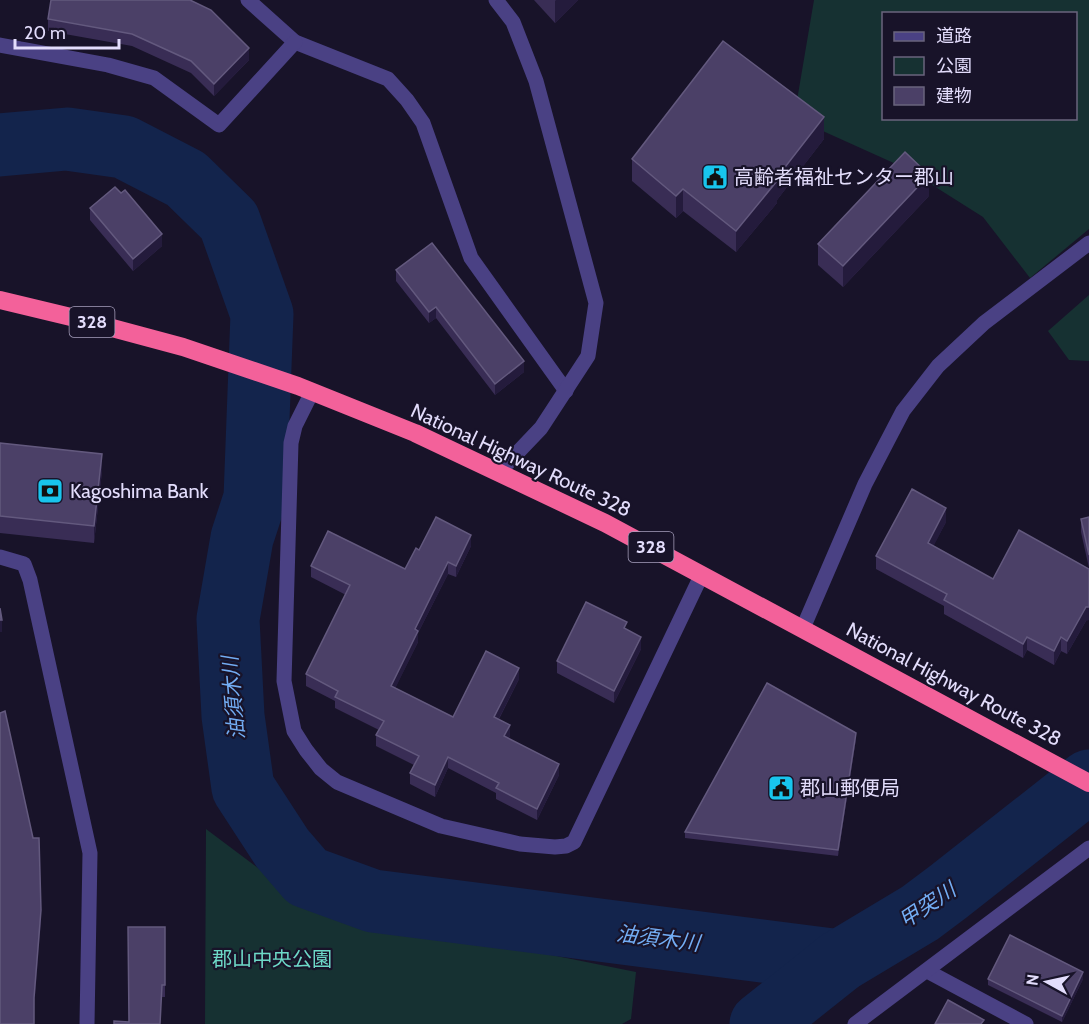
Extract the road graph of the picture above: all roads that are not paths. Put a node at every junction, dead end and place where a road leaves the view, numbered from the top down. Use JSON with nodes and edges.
{"nodes":[{"id":1,"x":248,"y":0,"type":"edge"},
{"id":2,"x":495,"y":0,"type":"edge"},
{"id":3,"x":295,"y":42,"type":"junction"},
{"id":4,"x":0,"y":45,"type":"edge"},
{"id":5,"x":1089,"y":243,"type":"edge"},
{"id":6,"x":0,"y":300,"type":"edge"},
{"id":7,"x":305,"y":389,"type":"junction"},
{"id":8,"x":566,"y":391,"type":"junction"},
{"id":9,"x":498,"y":473,"type":"junction"},
{"id":10,"x":0,"y":557,"type":"edge"},
{"id":11,"x":702,"y":574,"type":"junction"},
{"id":12,"x":803,"y":628,"type":"junction"},
{"id":13,"x":1089,"y":783,"type":"edge"},
{"id":14,"x":1089,"y":848,"type":"edge"},
{"id":15,"x":927,"y":971,"type":"junction"},
{"id":16,"x":87,"y":1024,"type":"edge"},
{"id":17,"x":855,"y":1024,"type":"edge"},
{"id":18,"x":1026,"y":1024,"type":"edge"}],
"edges":[{"from":1,"to":3,"type":"street"},
{"from":2,"to":8,"type":"street"},
{"from":3,"to":4,"type":"street"},
{"from":3,"to":8,"type":"street"},
{"from":5,"to":12,"type":"street"},
{"from":6,"to":7,"type":"highway","name":"National Highway Route 328","number":"328"},
{"from":7,"to":9,"type":"highway","name":"National Highway Route 328","number":"328"},
{"from":7,"to":11,"type":"street"},
{"from":8,"to":9,"type":"street"},
{"from":9,"to":11,"type":"highway","name":"National Highway Route 328","number":"328"},
{"from":10,"to":16,"type":"street"},
{"from":11,"to":12,"type":"highway","name":"National Highway Route 328","number":"328"},
{"from":12,"to":13,"type":"highway","name":"National Highway Route 328","number":"328"},
{"from":14,"to":15,"type":"street"},
{"from":15,"to":17,"type":"street"},
{"from":15,"to":18,"type":"street"}]}
